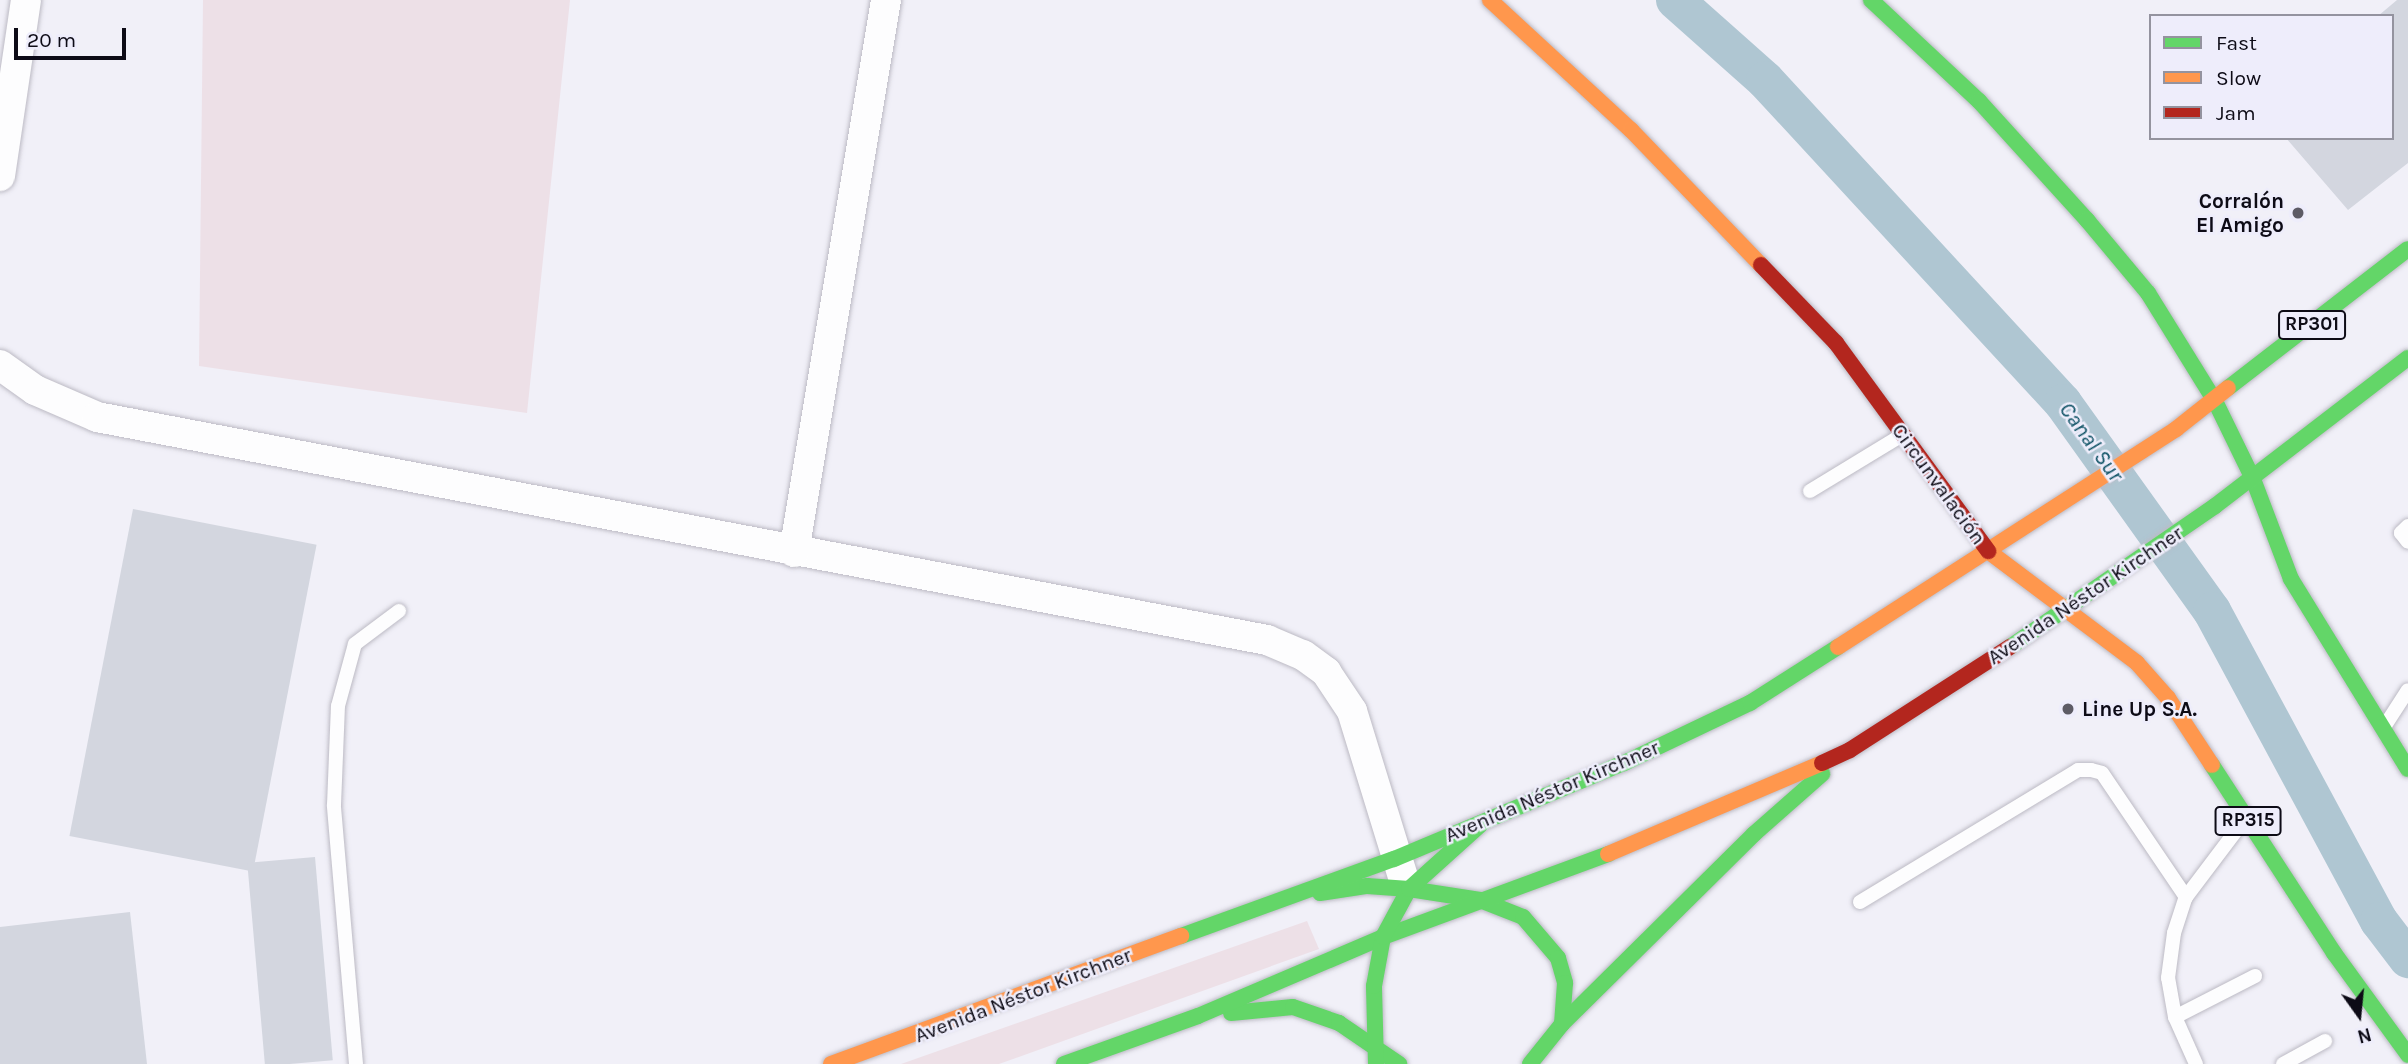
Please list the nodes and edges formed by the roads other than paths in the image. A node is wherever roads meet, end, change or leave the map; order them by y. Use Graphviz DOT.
graph roads {
  1 [pos="26,0"];
  2 [pos="886,0"];
  3 [pos="1490,0"];
  4 [pos="1871,0"];
  5 [pos="0,176"];
  6 [pos="2408,249"];
  7 [pos="2408,358"];
  8 [pos="0,365"];
  9 [pos="2215,401"];
  10 [pos="1903,435"];
  11 [pos="2253,479"];
  12 [pos="1810,491"];
  13 [pos="2408,526"];
  14 [pos="2408,542"];
  15 [pos="1988,551"];
  16 [pos="794,552"];
  17 [pos="399,611"];
  18 [pos="2064,612"];
  19 [pos="2408,690"];
  20 [pos="2381,731"];
  21 [pos="1850,750"];
  22 [pos="2408,769"];
  23 [pos="1492,815"];
  24 [pos="2245,818"];
  25 [pos="1394,859"];
  26 [pos="1409,889"];
  27 [pos="2186,897"];
  28 [pos="1283,898"];
  29 [pos="1480,900"];
  30 [pos="1860,902"];
  31 [pos="1383,937"];
  32 [pos="2255,976"];
  33 [pos="1198,1016"];
  34 [pos="2175,1017"];
  35 [pos="1562,1024"];
  36 [pos="2325,1041"];
  37 [pos="1375,1046"];
  38 [pos="2408,1055"];
  39 [pos="356,1064"];
  40 [pos="831,1064"];
  41 [pos="1064,1064"];
  42 [pos="1376,1064"];
  43 [pos="1399,1064"];
  44 [pos="1531,1064"];
  45 [pos="2196,1064"];
  46 [pos="2283,1064"];
  1 -- 5 [label="street"];
  2 -- 16 [label="street"];
  3 -- 10 [label="main road, Circunvalación / RP315"];
  4 -- 9 [label="main road"];
  6 -- 9 [label="main road, RP301"];
  7 -- 11 [label="main road, Avenida Néstor Kirchner"];
  8 -- 16 [label="street"];
  9 -- 11 [label="main road"];
  9 -- 15 [label="main road, Avenida Néstor Kirchner / RP301"];
  10 -- 12 [label="lane"];
  10 -- 15 [label="main road, Circunvalación / RP315"];
  11 -- 18 [label="main road, Avenida Néstor Kirchner"];
  11 -- 20 [label="main road"];
  13 -- 14 [label="lane"];
  15 -- 18 [label="main road, Circunvalación / RP315"];
  15 -- 23 [label="main road, Avenida Néstor Kirchner"];
  16 -- 25 [label="street"];
  17 -- 39 [label="lane"];
  18 -- 21 [label="main road, Avenida Néstor Kirchner"];
  18 -- 24 [label="main road, Circunvalación / RP315"];
  19 -- 20 [label="lane"];
  20 -- 22 [label="main road"];
  21 -- 29 [label="main road, Avenida Néstor Kirchner"];
  21 -- 35 [label="main road"];
  23 -- 25 [label="main road, Avenida Néstor Kirchner"];
  23 -- 26 [label="main road"];
  24 -- 27 [label="lane"];
  24 -- 38 [label="main road, Circunvalación / RP315"];
  25 -- 26 [label="street"];
  25 -- 28 [label="main road, Avenida Néstor Kirchner"];
  26 -- 28 [label="main road"];
  26 -- 29 [label="main road"];
  26 -- 31 [label="main road"];
  27 -- 30 [label="lane"];
  27 -- 34 [label="lane"];
  28 -- 40 [label="main road, Avenida Néstor Kirchner"];
  29 -- 31 [label="main road, Avenida Néstor Kirchner"];
  29 -- 35 [label="main road"];
  31 -- 33 [label="main road, Avenida Néstor Kirchner"];
  31 -- 37 [label="main road"];
  32 -- 34 [label="lane"];
  33 -- 37 [label="main road"];
  33 -- 41 [label="main road, Avenida Néstor Kirchner"];
  34 -- 45 [label="lane"];
  35 -- 44 [label="main road"];
  36 -- 46 [label="lane"];
  37 -- 42 [label="main road"];
  37 -- 43 [label="main road"];
}
